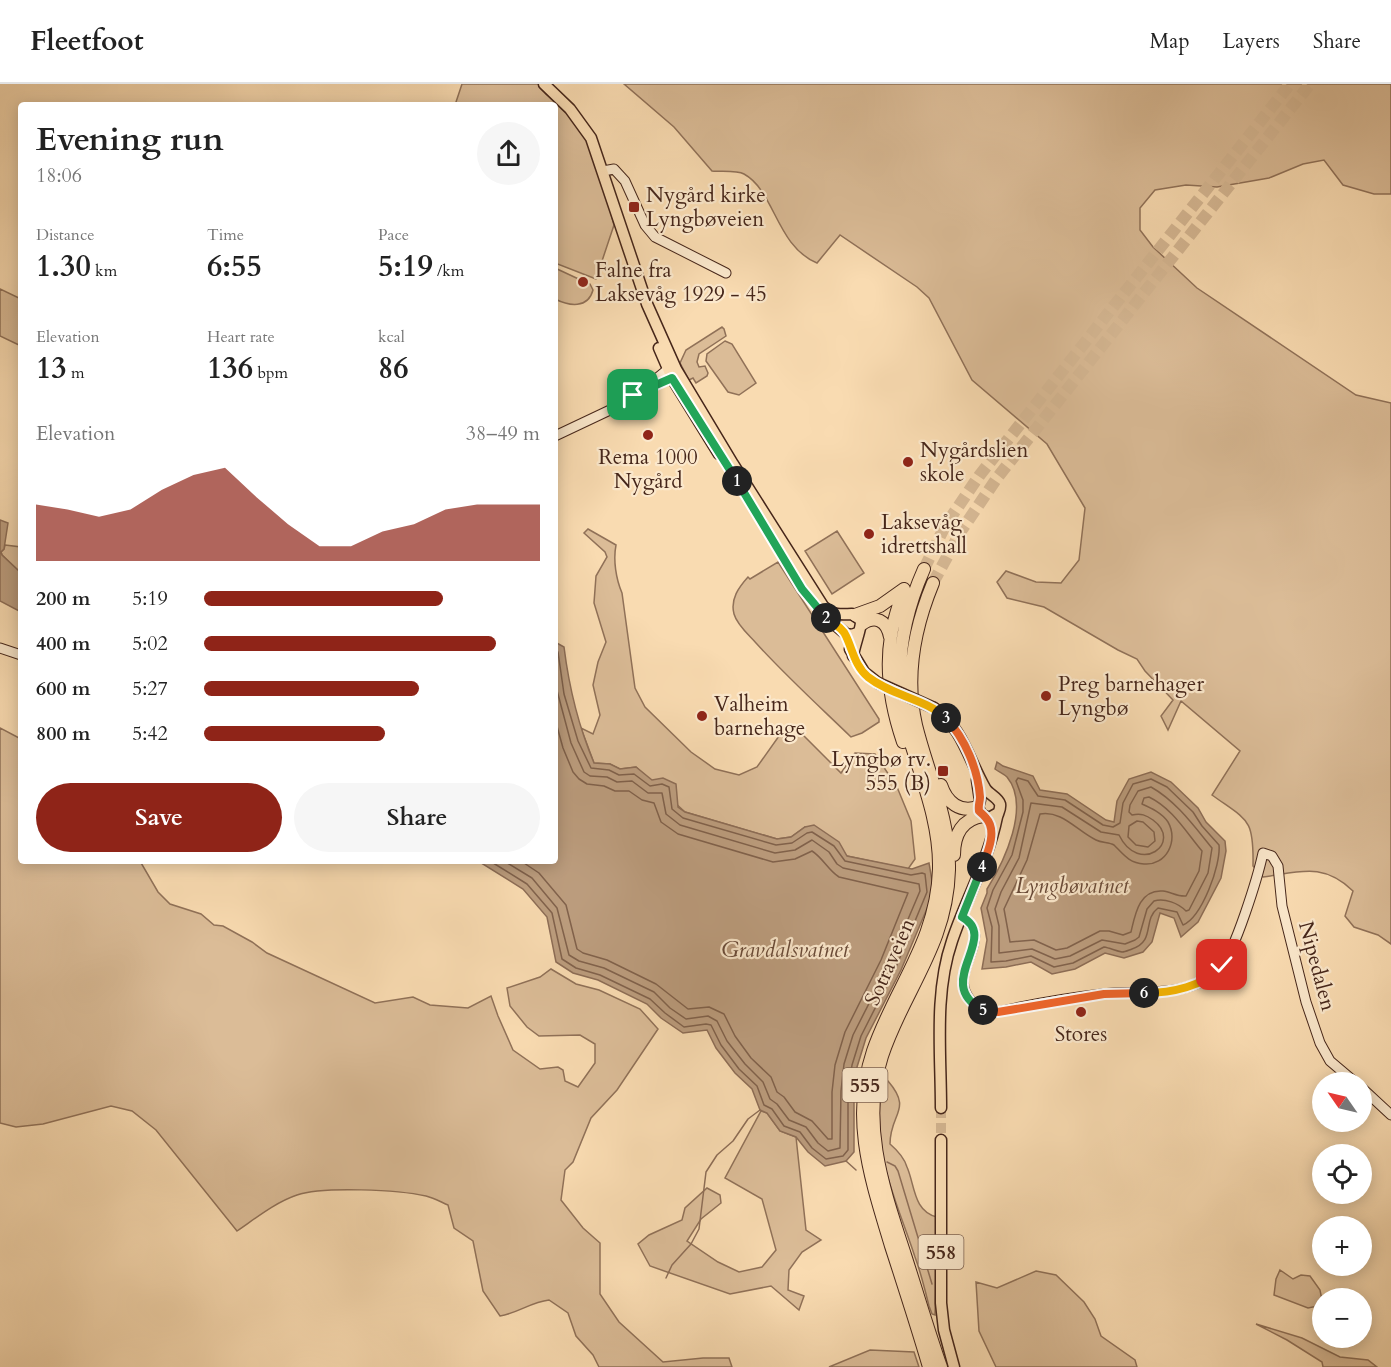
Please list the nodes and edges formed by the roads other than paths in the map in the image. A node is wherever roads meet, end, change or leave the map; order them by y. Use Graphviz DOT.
graph roads {
  1 [pos="544,84"];
  2 [pos="603,171"];
  3 [pos="726,273"];
  4 [pos="672,373"];
  5 [pos="558,435"];
  6 [pos="933,584"];
  7 [pos="903,591"];
  8 [pos="851,625"];
  9 [pos="890,637"];
  10 [pos="0,648"];
  11 [pos="18,654"];
  12 [pos="912,667"];
  13 [pos="972,760"];
  14 [pos="993,797"];
  15 [pos="932,809"];
  16 [pos="982,810"];
  17 [pos="998,813"];
  18 [pos="991,842"];
  19 [pos="945,908"];
  20 [pos="962,917"];
  21 [pos="1343,1072"];
  22 [pos="1372,1097"];
  23 [pos="941,1108"];
  24 [pos="1391,1114"];
  25 [pos="941,1140"];
  26 [pos="929,1367"];
  27 [pos="940,1367"];
  28 [pos="954,1367"];
  1 -- 2 [label="main road"];
  2 -- 3 [label="street"];
  2 -- 4 [label="main road"];
  4 -- 5 [label="street"];
  4 -- 8 [label="main road"];
  6 -- 12 [label="highway, Sotraveien / 555"];
  7 -- 8 [label="highway, 555"];
  7 -- 9 [label="highway, 555"];
  7 -- 15 [label="highway, Sotraveien / 555"];
  8 -- 9 [label="highway"];
  8 -- 13 [label="main road, bridge"];
  9 -- 15 [label="highway, 555"];
  10 -- 11 [label="street"];
  12 -- 16 [label="highway, 555"];
  12 -- 19 [label="highway, Sotraveien / 555"];
  13 -- 14 [label="main road"];
  13 -- 16 [label="main road"];
  14 -- 16 [label="main road"];
  14 -- 17 [label="main road"];
  15 -- 26 [label="highway, Sotraveien / 555"];
  16 -- 17 [label="main road"];
  16 -- 18 [label="main road"];
  16 -- 19 [label="highway, 555"];
  17 -- 18 [label="main road"];
  18 -- 20 [label="main road"];
  19 -- 27 [label="highway, Sotraveien / 555"];
  20 -- 21 [label="street, Nipedalen"];
  20 -- 23 [label="main road"];
  22 -- 24 [label="street"];
  25 -- 28 [label="main road, 558"];
}
